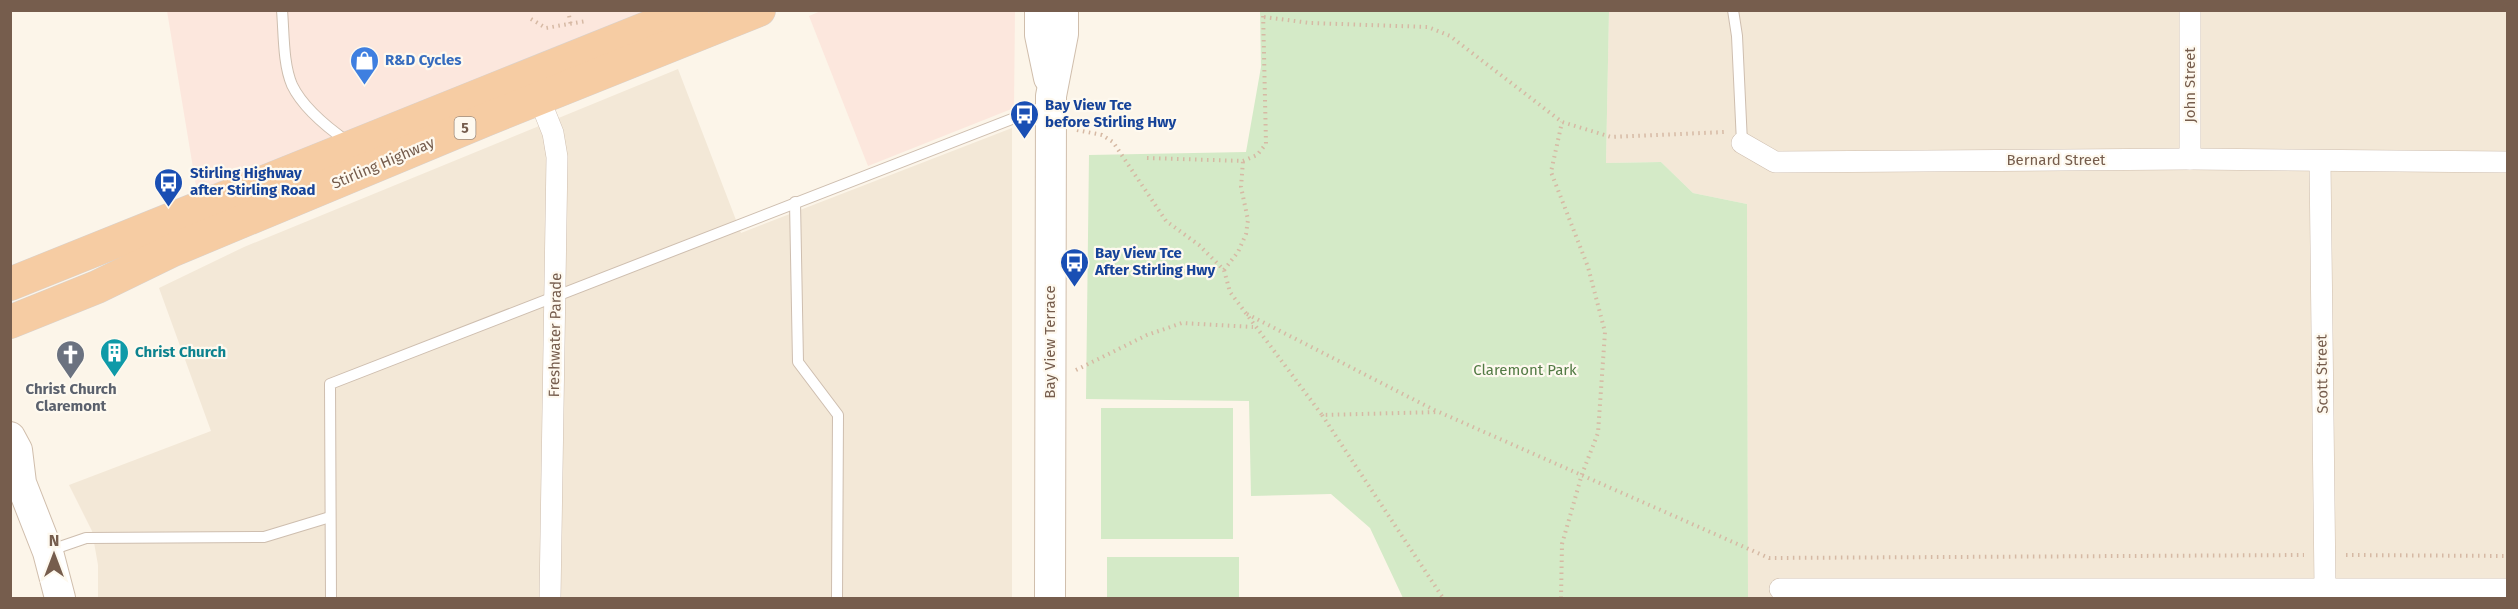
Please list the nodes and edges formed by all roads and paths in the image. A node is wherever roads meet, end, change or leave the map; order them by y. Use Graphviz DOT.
graph roads {
  1 [pos="282,10"];
  2 [pos="568,10"];
  3 [pos="759,10"];
  4 [pos="1040,10"];
  5 [pos="1063,10"];
  6 [pos="1263,10"];
  7 [pos="1733,10"];
  8 [pos="2190,10"];
  9 [pos="1264,17"];
  10 [pos="531,20"];
  11 [pos="589,20"];
  12 [pos="570,23"];
  13 [pos="680,23"];
  14 [pos="534,88"];
  15 [pos="1051,107"];
  16 [pos="1562,122"];
  17 [pos="1741,137"];
  18 [pos="353,145"];
  19 [pos="1147,158"];
  20 [pos="2190,159"];
  21 [pos="1243,161"];
  22 [pos="2320,161"];
  23 [pos="2508,162"];
  24 [pos="795,202"];
  25 [pos="1224,270"];
  26 [pos="10,284"];
  27 [pos="556,296"];
  28 [pos="1246,314"];
  29 [pos="10,322"];
  30 [pos="1254,327"];
  31 [pos="1050,380"];
  32 [pos="1439,412"];
  33 [pos="1322,415"];
  34 [pos="10,437"];
  35 [pos="1582,474"];
  36 [pos="16,478"];
  37 [pos="330,516"];
  38 [pos="48,552"];
  39 [pos="2307,555"];
  40 [pos="2345,555"];
  41 [pos="2508,556"];
  42 [pos="2325,587"];
  43 [pos="1780,589"];
  44 [pos="2508,589"];
  45 [pos="2181,594"];
  46 [pos="60,598"];
  47 [pos="331,598"];
  48 [pos="550,598"];
  49 [pos="837,598"];
  50 [pos="1050,598"];
  51 [pos="1443,598"];
  52 [pos="1560,598"];
  1 -- 18 [label="lane"];
  2 -- 12 [label="path"];
  3 -- 13 [label="highway, Stirling Highway / 5"];
  4 -- 15 [label="main road, Bay View Terrace"];
  5 -- 15 [label="main road, Bay View Terrace"];
  6 -- 9 [label="path"];
  7 -- 17 [label="lane"];
  8 -- 20 [label="street, John Street"];
  9 -- 16 [label="path"];
  9 -- 21 [label="path"];
  10 -- 12 [label="path"];
  11 -- 12 [label="path"];
  13 -- 14 [label="highway, Stirling Highway / 5"];
  14 -- 18 [label="highway, Stirling Highway / 5"];
  14 -- 27 [label="street, Freshwater Parade"];
  14 -- 29 [label="highway, Stirling Highway / 5"];
  15 -- 24 [label="lane"];
  15 -- 25 [label="path"];
  15 -- 31 [label="main road, Bay View Terrace"];
  16 -- 17 [label="path"];
  16 -- 35 [label="path"];
  17 -- 20 [label="street, Bernard Street"];
  18 -- 26 [label="highway, Stirling Highway / 5"];
  19 -- 21 [label="path"];
  20 -- 22 [label="street, Bernard Street"];
  21 -- 25 [label="path"];
  22 -- 23 [label="street, Bernard Street"];
  22 -- 42 [label="street, Scott Street"];
  24 -- 27 [label="lane"];
  24 -- 49 [label="lane"];
  25 -- 28 [label="path"];
  27 -- 37 [label="lane"];
  27 -- 48 [label="street, Freshwater Parade"];
  28 -- 30 [label="path"];
  28 -- 32 [label="path"];
  30 -- 31 [label="path"];
  30 -- 33 [label="path"];
  31 -- 50 [label="main road, Bay View Terrace"];
  32 -- 33 [label="path"];
  32 -- 35 [label="path"];
  33 -- 51 [label="path"];
  34 -- 36 [label="main road"];
  35 -- 39 [label="path"];
  35 -- 52 [label="path"];
  36 -- 38 [label="main road"];
  37 -- 38 [label="lane"];
  37 -- 47 [label="lane"];
  38 -- 46 [label="main road"];
  40 -- 41 [label="path"];
  42 -- 44 [label="street"];
  42 -- 45 [label="street"];
  43 -- 45 [label="street"];
}
